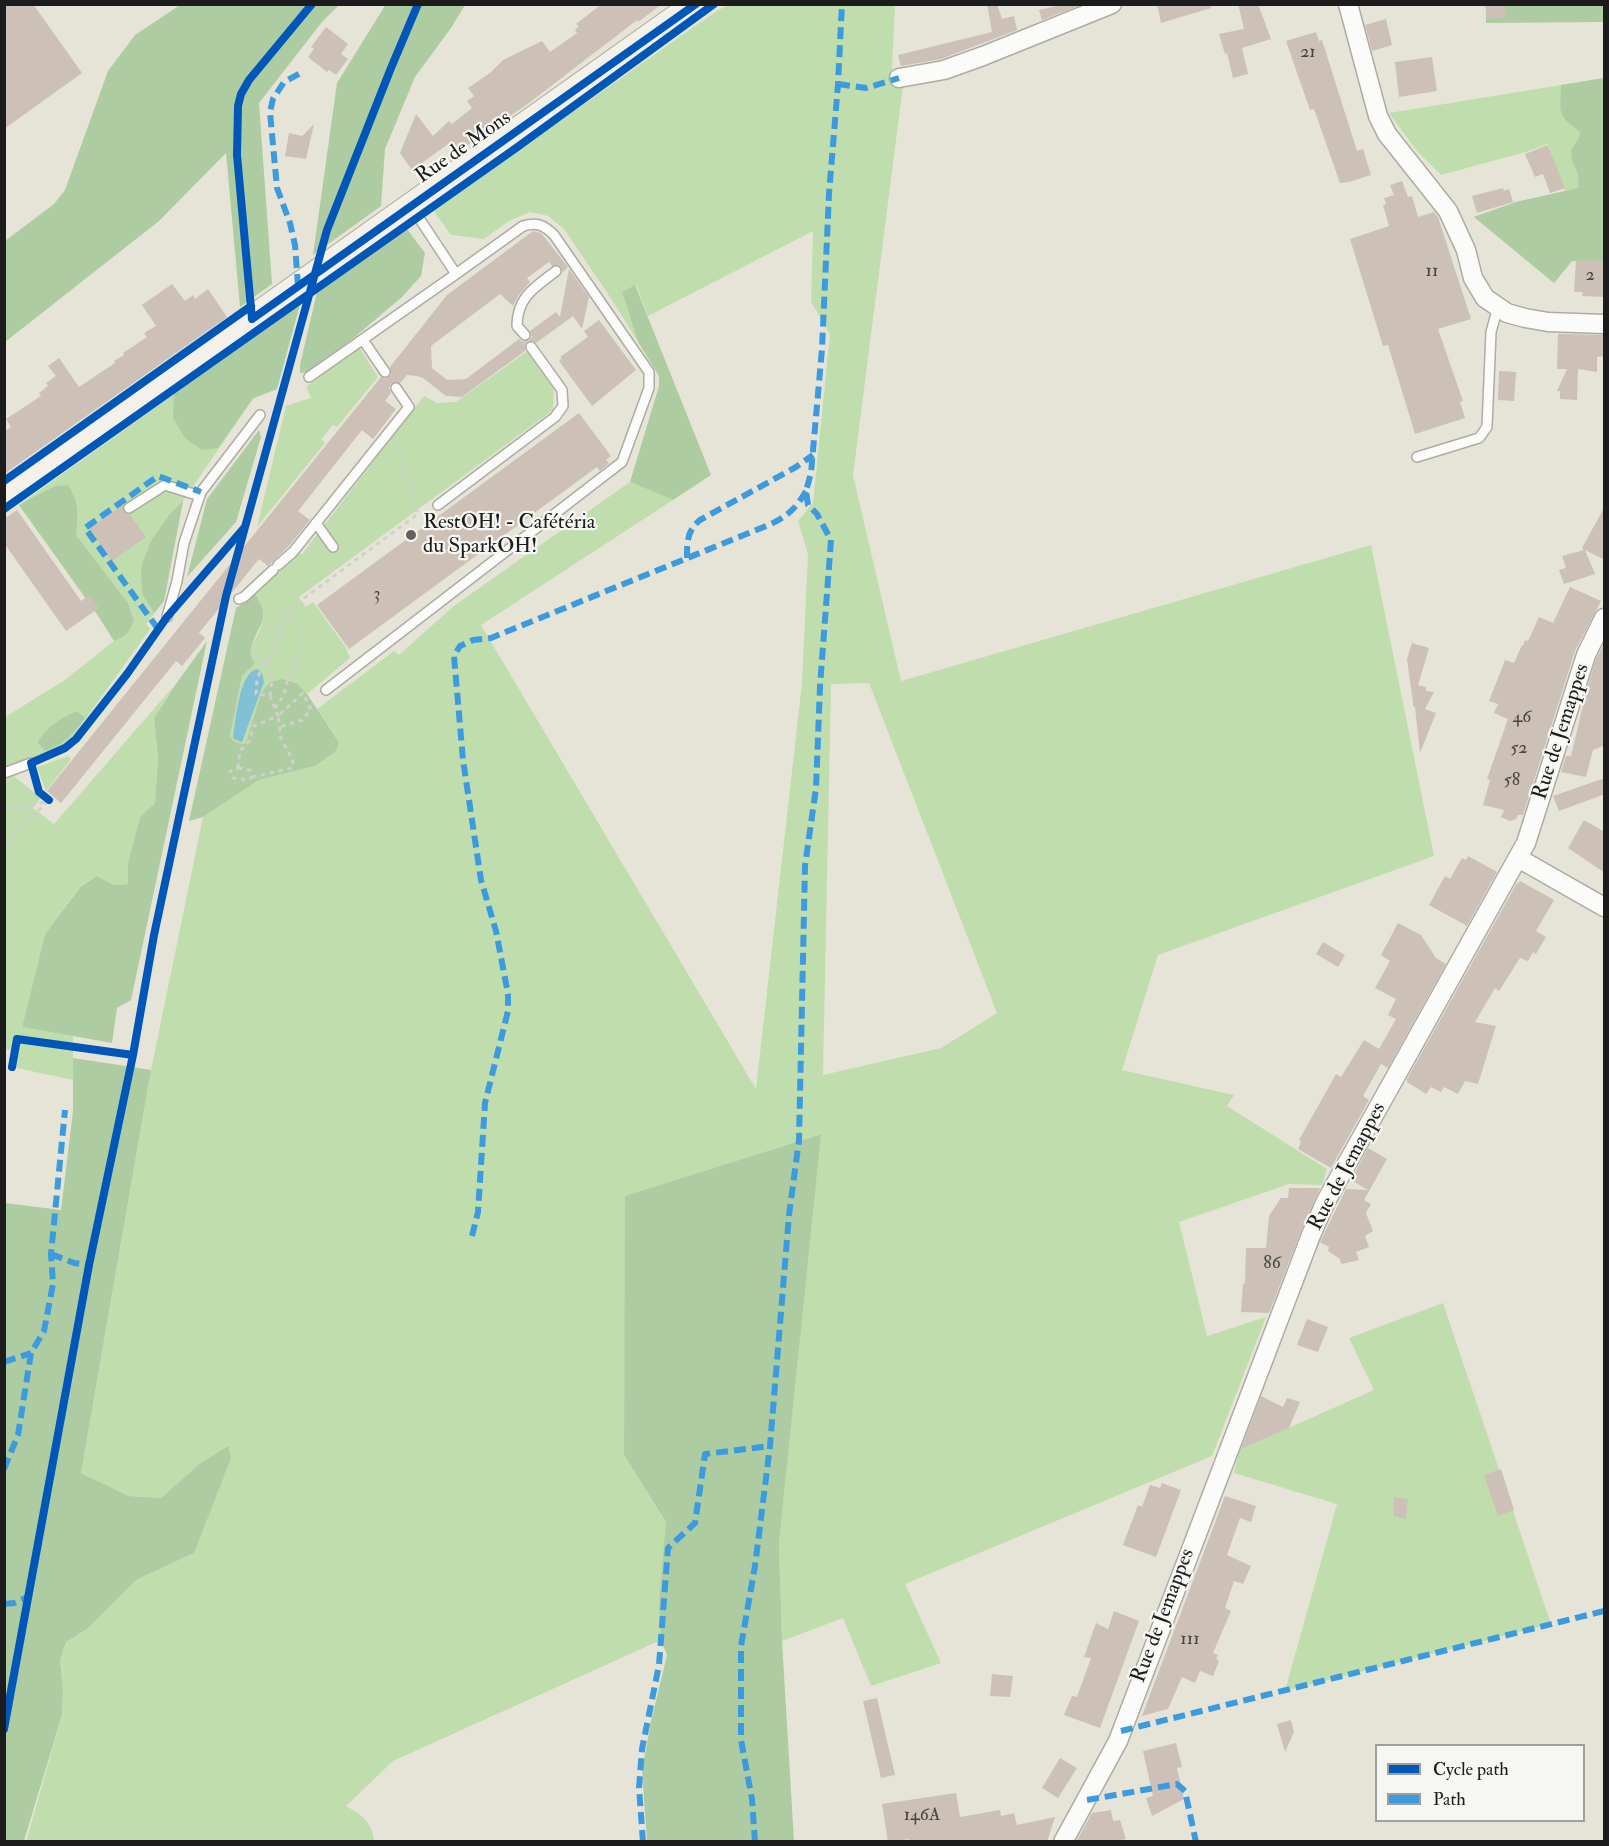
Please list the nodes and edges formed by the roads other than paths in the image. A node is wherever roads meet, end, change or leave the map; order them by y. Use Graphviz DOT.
graph roads {
  1 [pos="696,4"];
  2 [pos="1112,4"];
  3 [pos="1348,4"];
  4 [pos="898,78"];
  5 [pos="411,207"];
  6 [pos="556,271"];
  7 [pos="456,274"];
  8 [pos="1498,307"];
  9 [pos="1605,324"];
  10 [pos="525,335"];
  11 [pos="363,340"];
  12 [pos="531,347"];
  13 [pos="385,372"];
  14 [pos="309,377"];
  15 [pos="396,388"];
  16 [pos="260,415"];
  17 [pos="1417,457"];
  18 [pos="4,495"];
  19 [pos="200,496"];
  20 [pos="438,505"];
  21 [pos="129,508"];
  22 [pos="316,523"];
  23 [pos="333,547"];
  24 [pos="239,599"];
  25 [pos="167,617"];
  26 [pos="1605,618"];
  27 [pos="326,690"];
  28 [pos="30,763"];
  29 [pos="4,773"];
  30 [pos="1518,858"];
  31 [pos="1605,907"];
  32 [pos="1063,1842"];
  1 -- 5 [label="main road, Rue de Mons"];
  2 -- 4 [label="street"];
  3 -- 8 [label="street"];
  5 -- 7 [label="lane"];
  5 -- 18 [label="main road, Rue de Mons"];
  6 -- 10 [label="lane"];
  7 -- 11 [label="lane"];
  7 -- 27 [label="lane"];
  8 -- 9 [label="street"];
  8 -- 17 [label="lane"];
  11 -- 13 [label="lane"];
  11 -- 14 [label="lane"];
  12 -- 20 [label="lane"];
  15 -- 22 [label="lane"];
  16 -- 19 [label="lane"];
  19 -- 21 [label="lane"];
  19 -- 25 [label="lane"];
  22 -- 23 [label="lane"];
  22 -- 24 [label="lane"];
  26 -- 30 [label="street, Rue de Jemappes"];
  28 -- 29 [label="lane"];
  30 -- 31 [label="street"];
  30 -- 32 [label="street, Rue de Jemappes"];
}
